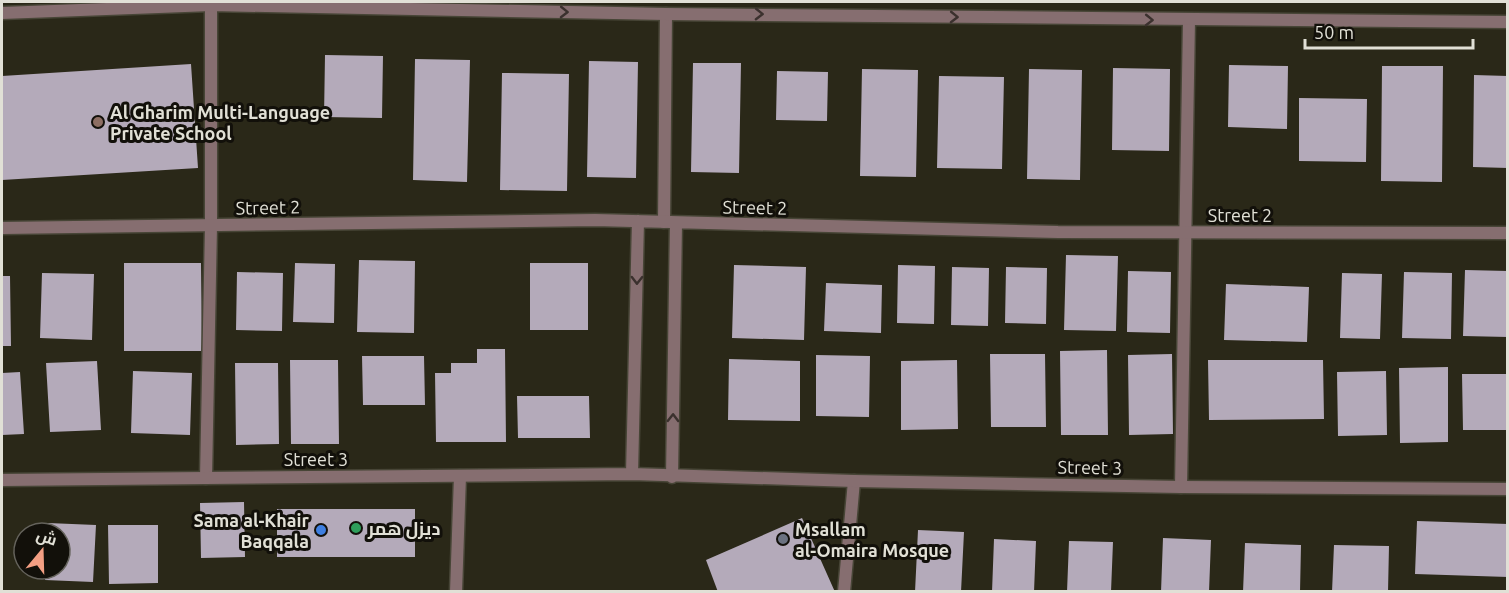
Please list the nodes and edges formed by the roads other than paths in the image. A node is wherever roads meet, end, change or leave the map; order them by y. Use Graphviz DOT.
graph roads {
  1 [pos="212,5"];
  2 [pos="720,8"];
  3 [pos="2,13"];
  4 [pos="666,14"];
  5 [pos="1189,20"];
  6 [pos="1508,22"];
  7 [pos="638,222"];
  8 [pos="670,222"];
  9 [pos="211,226"];
  10 [pos="2,228"];
  11 [pos="1186,232"];
  12 [pos="1508,233"];
  13 [pos="632,474"];
  14 [pos="460,476"];
  15 [pos="672,477"];
  16 [pos="206,478"];
  17 [pos="2,480"];
  18 [pos="854,481"];
  19 [pos="1181,487"];
  20 [pos="1508,489"];
  21 [pos="456,591"];
  22 [pos="844,591"];
  1 -- 3 [label="street"];
  1 -- 4 [label="street, one-way"];
  1 -- 9 [label="street"];
  2 -- 4 [label="street"];
  2 -- 5 [label="street, one-way"];
  4 -- 8 [label="street"];
  5 -- 6 [label="street"];
  5 -- 11 [label="street"];
  7 -- 8 [label="street, Street 2"];
  7 -- 9 [label="street, Street 2"];
  7 -- 13 [label="street, one-way"];
  8 -- 11 [label="street, Street 2"];
  15 -- 8 [label="street, one-way"];
  9 -- 10 [label="street, Street 2"];
  9 -- 16 [label="street"];
  11 -- 12 [label="street, Street 2"];
  11 -- 19 [label="street"];
  13 -- 14 [label="street, Street 3"];
  13 -- 15 [label="street, Street 3"];
  14 -- 16 [label="street, Street 3"];
  14 -- 21 [label="street"];
  15 -- 18 [label="street, Street 3"];
  16 -- 17 [label="street, Street 3"];
  18 -- 19 [label="street, Street 3"];
  18 -- 22 [label="street"];
  19 -- 20 [label="street, Street 3"];
}
